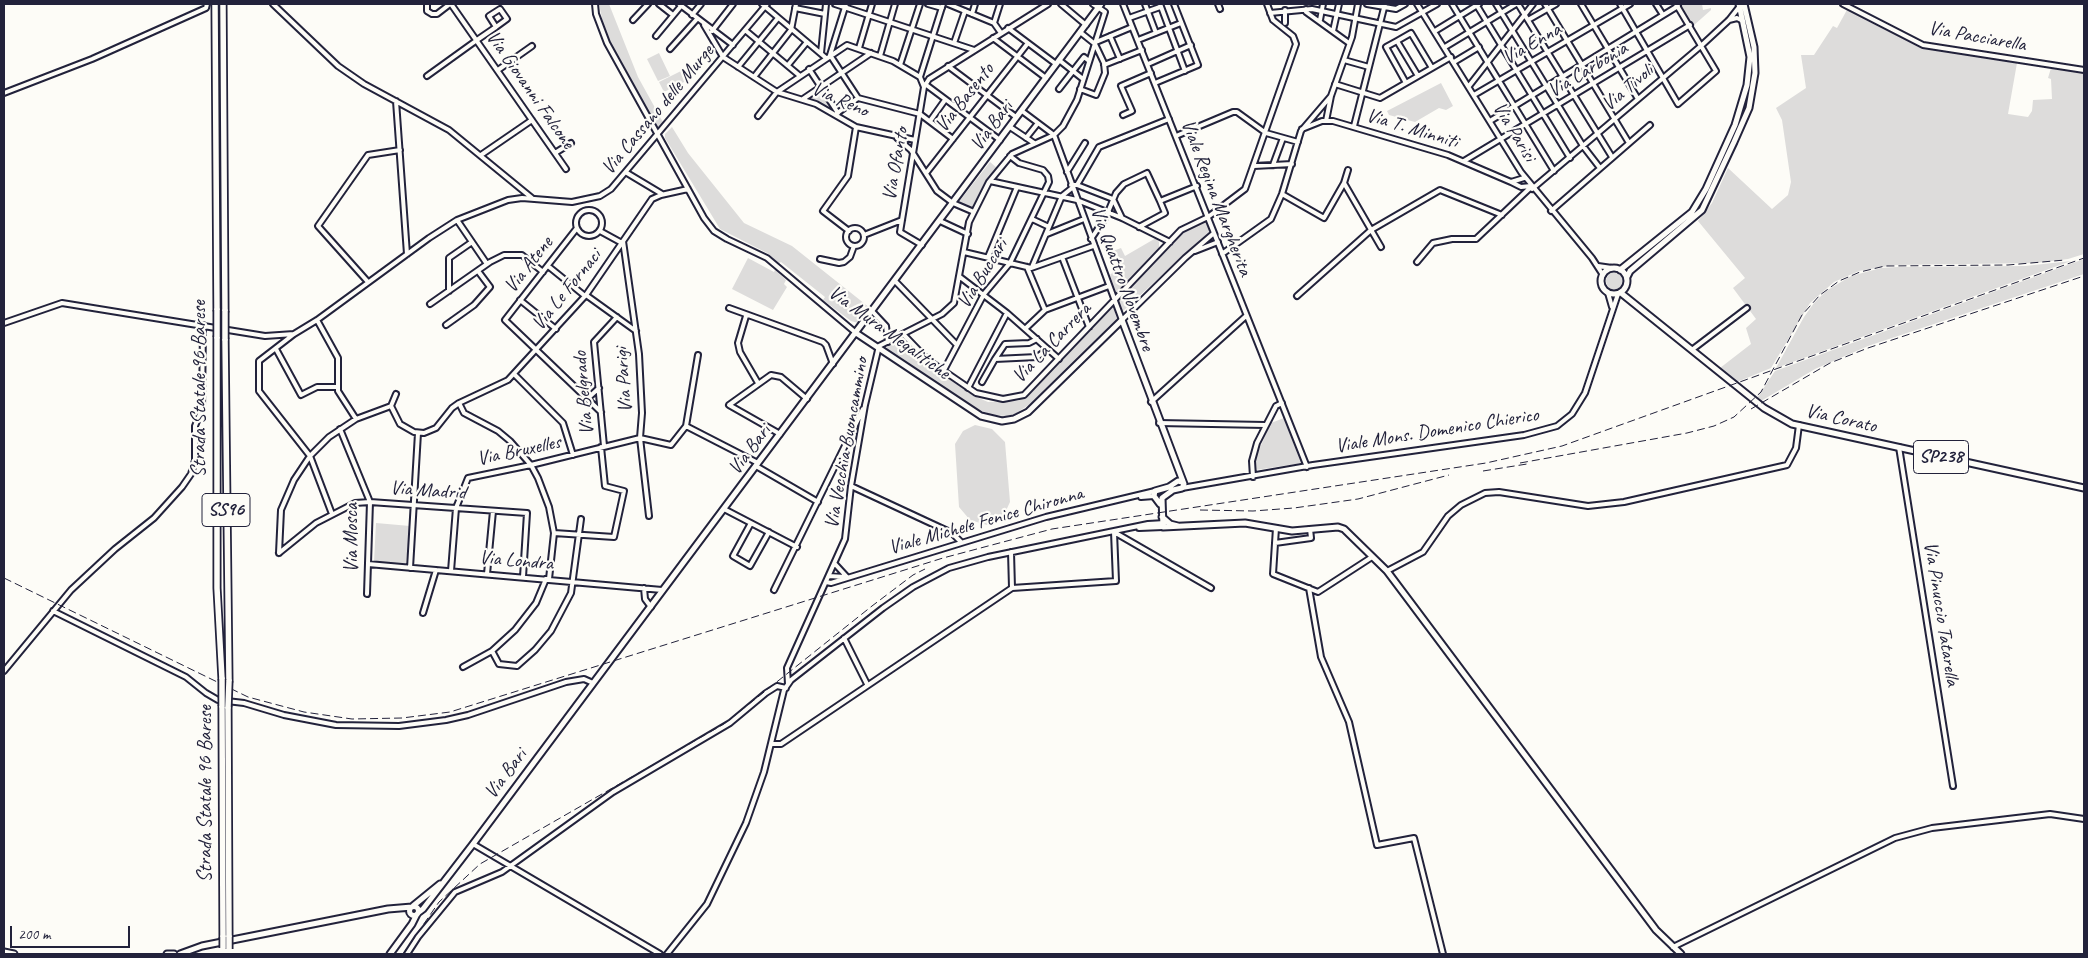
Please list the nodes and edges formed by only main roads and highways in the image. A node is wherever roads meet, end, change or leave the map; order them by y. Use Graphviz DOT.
graph roads {
  1 [pos="215,4"];
  2 [pos="223,4"];
  3 [pos="1741,5"];
  4 [pos="1100,6"];
  5 [pos="1620,270"];
  6 [pos="1627,277"];
  7 [pos="1627,284"];
  8 [pos="1619,293"];
  9 [pos="1630,299"];
  10 [pos="1122,320"];
  11 [pos="856,333"];
  12 [pos="2084,488"];
  13 [pos="1163,522"];
  14 [pos="1188,527"];
  15 [pos="225,680"];
  16 [pos="444,881"];
  17 [pos="411,910"];
  18 [pos="418,913"];
  19 [pos="410,927"];
  20 [pos="226,951"];
  21 [pos="4,952"];
  22 [pos="14,954"];
  23 [pos="167,954"];
  24 [pos="174,954"];
  25 [pos="180,954"];
  26 [pos="390,954"];
  27 [pos="1681,954"];
  1 -- 15 [label="highway, Strada Statale 96 Barese / SS96, bridge"];
  2 -- 15 [label="highway, Strada Statale 96 Barese / SS96, bridge"];
  3 -- 5 [label="main road"];
  3 -- 6 [label="main road"];
  4 -- 11 [label="main road, Via Bari"];
  5 -- 6 [label="main road"];
  5 -- 8 [label="main road"];
  6 -- 7 [label="main road"];
  7 -- 8 [label="main road"];
  7 -- 9 [label="main road"];
  8 -- 9 [label="main road, Via Corato"];
  9 -- 12 [label="main road, Via Corato / SP238"];
  10 -- 11 [label="main road, Via Mura Megalitiche"];
  10 -- 13 [label="main road, Via Quattro Novembre"];
  11 -- 16 [label="main road, Via Bari"];
  13 -- 14 [label="main road"];
  13 -- 14 [label="main road"];
  14 -- 27 [label="main road"];
  15 -- 20 [label="highway, Strada Statale 96 Barese / SS96, bridge"];
  16 -- 17 [label="main road"];
  16 -- 18 [label="main road, Via Bari"];
  17 -- 18 [label="main road"];
  17 -- 19 [label="main road"];
  17 -- 25 [label="main road"];
  18 -- 19 [label="main road, Via Bari"];
  19 -- 26 [label="main road, Via Bari"];
  21 -- 22 [label="main road"];
  23 -- 24 [label="main road"];
}
